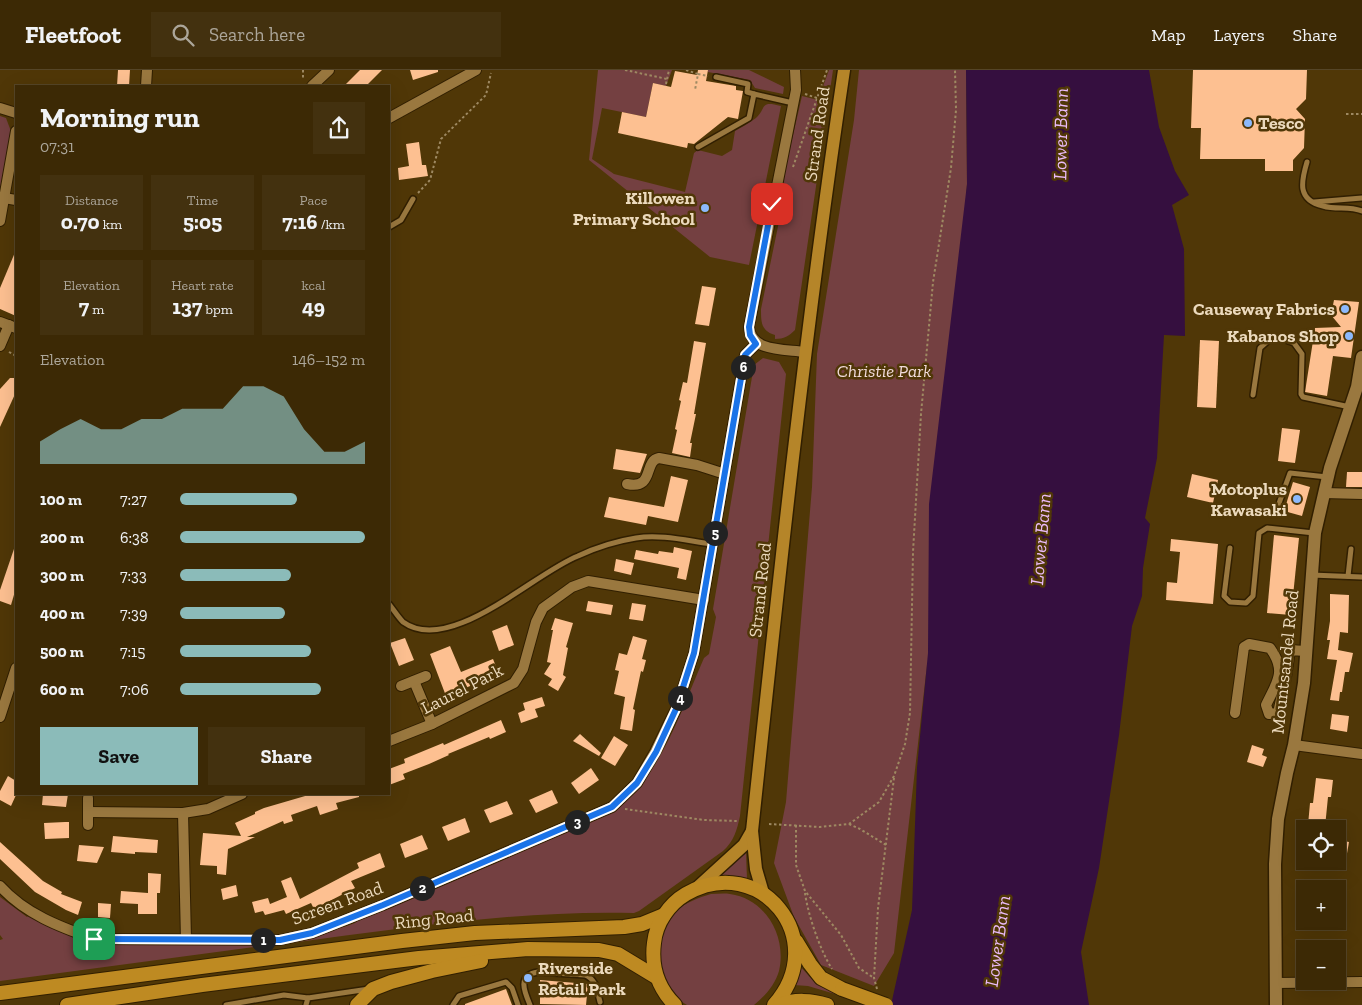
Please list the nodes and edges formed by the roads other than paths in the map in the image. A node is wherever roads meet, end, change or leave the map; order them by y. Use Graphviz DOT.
graph roads {
  1 [pos="147,70"];
  2 [pos="329,70"];
  3 [pos="476,70"];
  4 [pos="795,70"];
  5 [pos="844,70"];
  6 [pos="716,77"];
  7 [pos="146,85"];
  8 [pos="313,85"];
  9 [pos="754,94"];
  10 [pos="793,103"];
  11 [pos="0,108"];
  12 [pos="15,112"];
  13 [pos="390,117"];
  14 [pos="15,137"];
  15 [pos="698,147"];
  16 [pos="1307,162"];
  17 [pos="4,198"];
  18 [pos="1362,198"];
  19 [pos="413,199"];
  20 [pos="15,200"];
  21 [pos="1314,202"];
  22 [pos="1362,211"];
  23 [pos="0,221"];
  24 [pos="390,226"];
  25 [pos="8,325"];
  26 [pos="756,344"];
  27 [pos="0,346"];
  28 [pos="805,352"];
  29 [pos="1362,361"];
  30 [pos="1253,395"];
  31 [pos="1350,408"];
  32 [pos="724,474"];
  33 [pos="1328,477"];
  34 [pos="627,484"];
  35 [pos="1324,493"];
  36 [pos="1362,494"];
  37 [pos="1271,511"];
  38 [pos="1315,533"];
  39 [pos="713,544"];
  40 [pos="1230,548"];
  41 [pos="1351,549"];
  42 [pos="1311,575"];
  43 [pos="1348,576"];
  44 [pos="1362,577"];
  45 [pos="704,600"];
  46 [pos="390,605"];
  47 [pos="1305,651"];
  48 [pos="15,671"];
  49 [pos="426,676"];
  50 [pos="414,681"];
  51 [pos="401,686"];
  52 [pos="1235,713"];
  53 [pos="0,716"];
  54 [pos="432,724"];
  55 [pos="390,741"];
  56 [pos="1294,745"];
  57 [pos="1362,754"];
  58 [pos="238,795"];
  59 [pos="88,798"];
  60 [pos="88,812"];
  61 [pos="183,812"];
  62 [pos="88,826"];
  63 [pos="752,831"];
  64 [pos="0,886"];
  65 [pos="698,887"];
  66 [pos="763,894"];
  67 [pos="664,915"];
  68 [pos="794,938"];
  69 [pos="186,939"];
  70 [pos="528,949"];
  71 [pos="656,976"];
  72 [pos="1362,982"];
  73 [pos="1276,984"];
  74 [pos="373,989"];
  75 [pos="0,993"];
  76 [pos="308,998"];
  77 [pos="600,1002"];
  78 [pos="67,1005"];
  79 [pos="226,1005"];
  80 [pos="306,1005"];
  81 [pos="356,1005"];
  82 [pos="453,1005"];
  83 [pos="518,1005"];
  84 [pos="530,1005"];
  85 [pos="675,1005"];
  86 [pos="774,1005"];
  87 [pos="780,1005"];
  88 [pos="827,1005"];
  89 [pos="886,1005"];
  90 [pos="1276,1005"];
  1 -- 7 [label="street"];
  2 -- 8 [label="street"];
  3 -- 13 [label="street"];
  4 -- 10 [label="street, Strand Road"];
  5 -- 28 [label="main road, Strand Road"];
  6 -- 9 [label="lane"];
  9 -- 10 [label="lane"];
  9 -- 15 [label="lane"];
  10 -- 26 [label="street, Strand Road"];
  11 -- 12 [label="street"];
  14 -- 17 [label="street"];
  16 -- 21 [label="lane"];
  17 -- 20 [label="street"];
  17 -- 23 [label="street"];
  18 -- 21 [label="lane"];
  19 -- 24 [label="lane"];
  21 -- 22 [label="lane"];
  25 -- 27 [label="street"];
  26 -- 28 [label="street"];
  26 -- 32 [label="street"];
  28 -- 63 [label="main road, Strand Road"];
  29 -- 31 [label="street, Mountsandel Road"];
  30 -- 31 [label="lane"];
  31 -- 33 [label="street, Mountsandel Road"];
  32 -- 34 [label="street"];
  32 -- 39 [label="street"];
  33 -- 35 [label="street, Mountsandel Road"];
  33 -- 37 [label="lane"];
  35 -- 36 [label="street"];
  35 -- 38 [label="street, Mountsandel Road"];
  38 -- 40 [label="lane"];
  38 -- 42 [label="street, Mountsandel Road"];
  39 -- 45 [label="street"];
  39 -- 46 [label="lane"];
  41 -- 43 [label="lane"];
  42 -- 43 [label="lane"];
  42 -- 47 [label="street, Mountsandel Road"];
  43 -- 44 [label="lane"];
  45 -- 54 [label="street, Laurel Park"];
  45 -- 69 [label="street, Screen Road"];
  47 -- 52 [label="street"];
  47 -- 56 [label="street, Mountsandel Road"];
  48 -- 53 [label="street"];
  49 -- 50 [label="street"];
  50 -- 51 [label="street"];
  50 -- 54 [label="street"];
  54 -- 55 [label="street, Laurel Park"];
  56 -- 57 [label="street"];
  56 -- 73 [label="street, Mountsandel Road"];
  58 -- 61 [label="street"];
  59 -- 60 [label="street"];
  60 -- 61 [label="street"];
  60 -- 62 [label="street"];
  61 -- 69 [label="street"];
  63 -- 65 [label="main road, Strand Road"];
  63 -- 66 [label="main road, Strand Road"];
  64 -- 69 [label="street, Screen Road"];
  65 -- 66 [label="highway"];
  65 -- 67 [label="highway"];
  66 -- 68 [label="highway"];
  67 -- 71 [label="highway"];
  67 -- 75 [label="highway, Ring Road"];
  68 -- 86 [label="highway"];
  68 -- 89 [label="highway, bridge"];
  70 -- 71 [label="highway"];
  70 -- 74 [label="highway"];
  70 -- 78 [label="highway"];
  71 -- 85 [label="highway"];
  72 -- 73 [label="street"];
  73 -- 90 [label="street, Mountsandel Road"];
  74 -- 76 [label="lane"];
  74 -- 81 [label="highway"];
  76 -- 79 [label="lane"];
  76 -- 80 [label="lane"];
  77 -- 84 [label="lane"];
  82 -- 83 [label="lane"];
  87 -- 88 [label="highway"];
}
